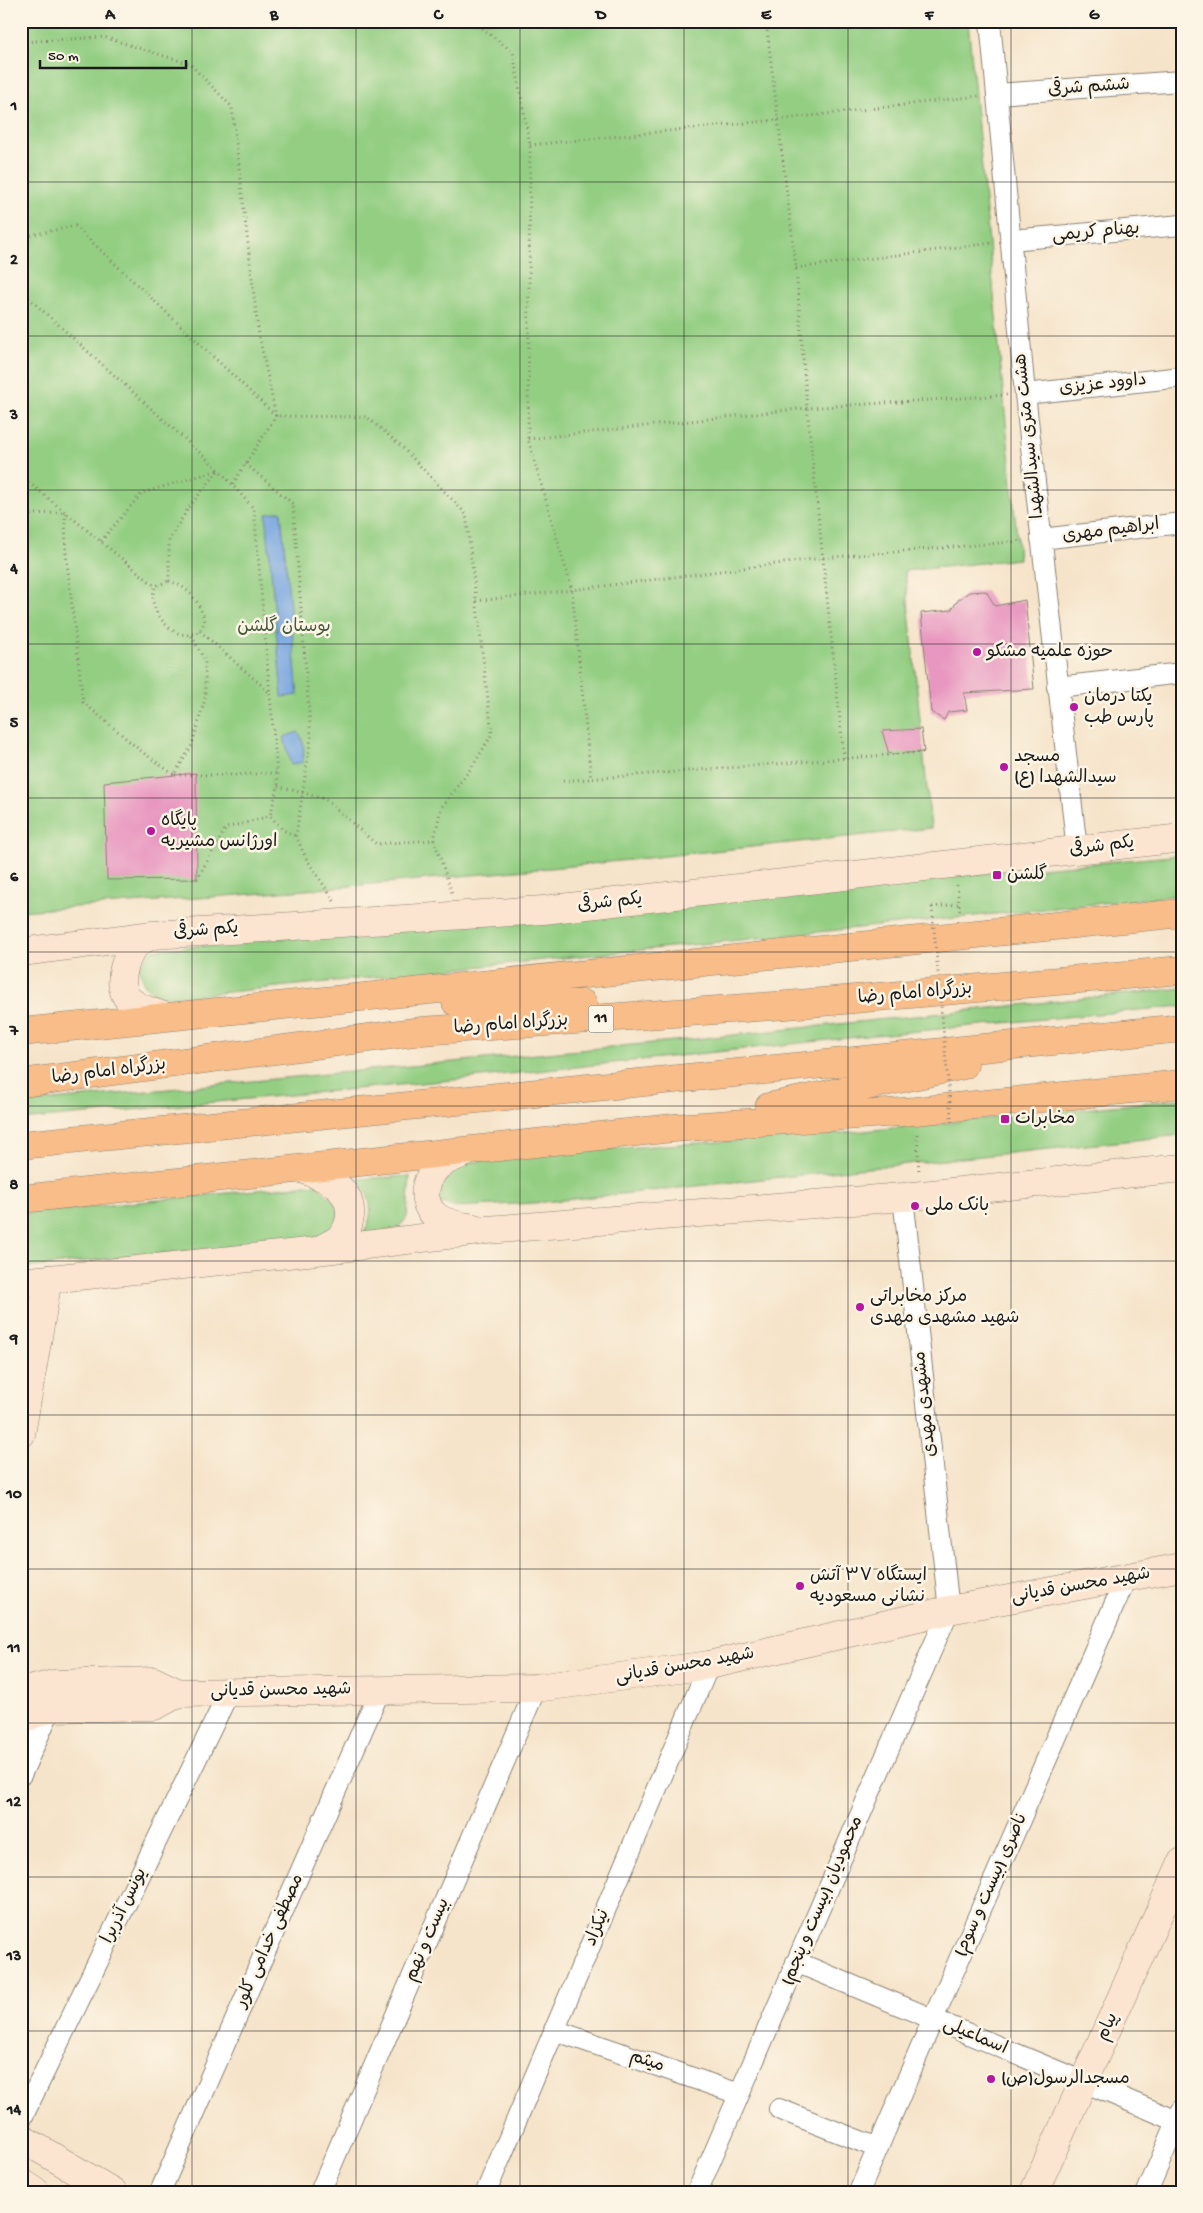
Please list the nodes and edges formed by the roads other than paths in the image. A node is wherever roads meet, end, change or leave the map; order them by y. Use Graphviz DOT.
graph roads {
  1 [pos="990,21"];
  2 [pos="1182,81"];
  3 [pos="997,94"];
  4 [pos="1182,225"];
  5 [pos="1010,240"];
  6 [pos="1182,377"];
  7 [pos="1025,394"];
  8 [pos="1182,522"];
  9 [pos="1041,539"];
  10 [pos="1182,673"];
  11 [pos="1057,687"];
  12 [pos="1182,838"];
  13 [pos="1077,850"];
  14 [pos="1182,913"];
  15 [pos="153,935"];
  16 [pos="21,952"];
  17 [pos="1182,970"];
  18 [pos="315,1001"];
  19 [pos="787,1005"];
  20 [pos="164,1016"];
  21 [pos="1182,1028"];
  22 [pos="21,1032"];
  23 [pos="1096,1036"];
  24 [pos="21,1083"];
  25 [pos="1182,1084"];
  26 [pos="672,1128"];
  27 [pos="21,1144"];
  28 [pos="473,1150"];
  29 [pos="1182,1168"];
  30 [pos="302,1169"];
  31 [pos="912,1196"];
  32 [pos="21,1199"];
  33 [pos="488,1230"];
  34 [pos="317,1252"];
  35 [pos="34,1281"];
  36 [pos="21,1434"];
  37 [pos="1182,1567"];
  38 [pos="1126,1578"];
  39 [pos="949,1610"];
  40 [pos="709,1665"];
  41 [pos="536,1688"];
  42 [pos="380,1690"];
  43 [pos="21,1692"];
  44 [pos="228,1692"];
  45 [pos="179,1693"];
  46 [pos="51,1708"];
  47 [pos="21,1719"];
  48 [pos="21,1775"];
  49 [pos="1182,1862"];
  50 [pos="796,1962"];
  51 [pos="933,2019"];
  52 [pos="554,2030"];
  53 [pos="1083,2082"];
  54 [pos="739,2094"];
  55 [pos="779,2109"];
  56 [pos="1180,2118"];
  57 [pos="21,2120"];
  58 [pos="21,2138"];
  59 [pos="878,2148"];
  60 [pos="21,2182"];
  61 [pos="36,2192"];
  62 [pos="113,2192"];
  63 [pos="160,2192"];
  64 [pos="320,2192"];
  65 [pos="486,2192"];
  66 [pos="697,2192"];
  67 [pos="859,2192"];
  68 [pos="1034,2192"];
  69 [pos="1147,2192"];
  1 -- 3 [label="street, هشت متری سیدالشهدا"];
  2 -- 3 [label="street, ششم شرقی"];
  3 -- 5 [label="street, هشت متری سیدالشهدا"];
  4 -- 5 [label="street, بهنام کریمی"];
  5 -- 7 [label="street, هشت متری سیدالشهدا"];
  6 -- 7 [label="street, داوود عزیزی"];
  7 -- 9 [label="street, هشت متری سیدالشهدا"];
  8 -- 9 [label="street, ابراهیم مهری"];
  9 -- 11 [label="street, هشت متری سیدالشهدا"];
  10 -- 11 [label="street"];
  11 -- 13 [label="street, هشت متری سیدالشهدا"];
  12 -- 13 [label="main road, یکم شرقی"];
  13 -- 15 [label="main road, یکم شرقی"];
  14 -- 18 [label="highway"];
  15 -- 16 [label="main road"];
  15 -- 20 [label="main road, یکم شرقی"];
  17 -- 19 [label="highway, بزرگراه امام رضا / 11"];
  18 -- 19 [label="highway"];
  18 -- 20 [label="highway"];
  19 -- 24 [label="highway, بزرگراه امام رضا / 11"];
  20 -- 22 [label="highway"];
  21 -- 23 [label="highway"];
  23 -- 26 [label="highway"];
  23 -- 27 [label="highway"];
  25 -- 26 [label="highway"];
  26 -- 28 [label="highway"];
  28 -- 30 [label="highway"];
  28 -- 33 [label="main road"];
  29 -- 31 [label="main road"];
  30 -- 32 [label="highway"];
  30 -- 34 [label="main road"];
  31 -- 33 [label="main road"];
  31 -- 39 [label="street, مشهدی مهدی"];
  33 -- 34 [label="main road"];
  34 -- 35 [label="main road"];
  35 -- 36 [label="main road"];
  37 -- 38 [label="main road, شهید محسن قدیانی"];
  38 -- 39 [label="main road, شهید محسن قدیانی"];
  38 -- 51 [label="street, ناصری (بیست و سوم)"];
  39 -- 40 [label="main road, شهید محسن قدیانی"];
  39 -- 50 [label="street, محمودیان (بیست و پنجم)"];
  40 -- 41 [label="main road, شهید محسن قدیانی"];
  40 -- 52 [label="street, نیکزاد"];
  41 -- 42 [label="main road, شهید محسن قدیانی"];
  41 -- 64 [label="street, بیست و نهم"];
  42 -- 44 [label="main road, شهید محسن قدیانی"];
  42 -- 63 [label="street, مصطفی خدامی کلور"];
  43 -- 45 [label="main road, شهید محسن قدیانی"];
  44 -- 45 [label="main road, شهید محسن قدیانی"];
  44 -- 57 [label="street, یونس آذربرا"];
  45 -- 46 [label="main road, شهید محسن قدیانی"];
  46 -- 47 [label="main road, شهید محسن قدیانی"];
  46 -- 48 [label="street"];
  49 -- 53 [label="main road, پیام"];
  50 -- 51 [label="street, اسماعیلی"];
  50 -- 54 [label="street, محمودیان (بیست و پنجم)"];
  51 -- 53 [label="street, اسماعیلی"];
  51 -- 59 [label="street, ناصری (بیست و سوم)"];
  52 -- 54 [label="street, میثم"];
  52 -- 65 [label="street, نیکزاد"];
  53 -- 56 [label="street, اسماعیلی"];
  53 -- 68 [label="main road, پیام"];
  54 -- 66 [label="street, محمودیان (بیست و پنجم)"];
  55 -- 59 [label="street"];
  56 -- 69 [label="street"];
  58 -- 62 [label="main road"];
  59 -- 67 [label="street, ناصری (بیست و سوم)"];
  60 -- 61 [label="main road"];
}
